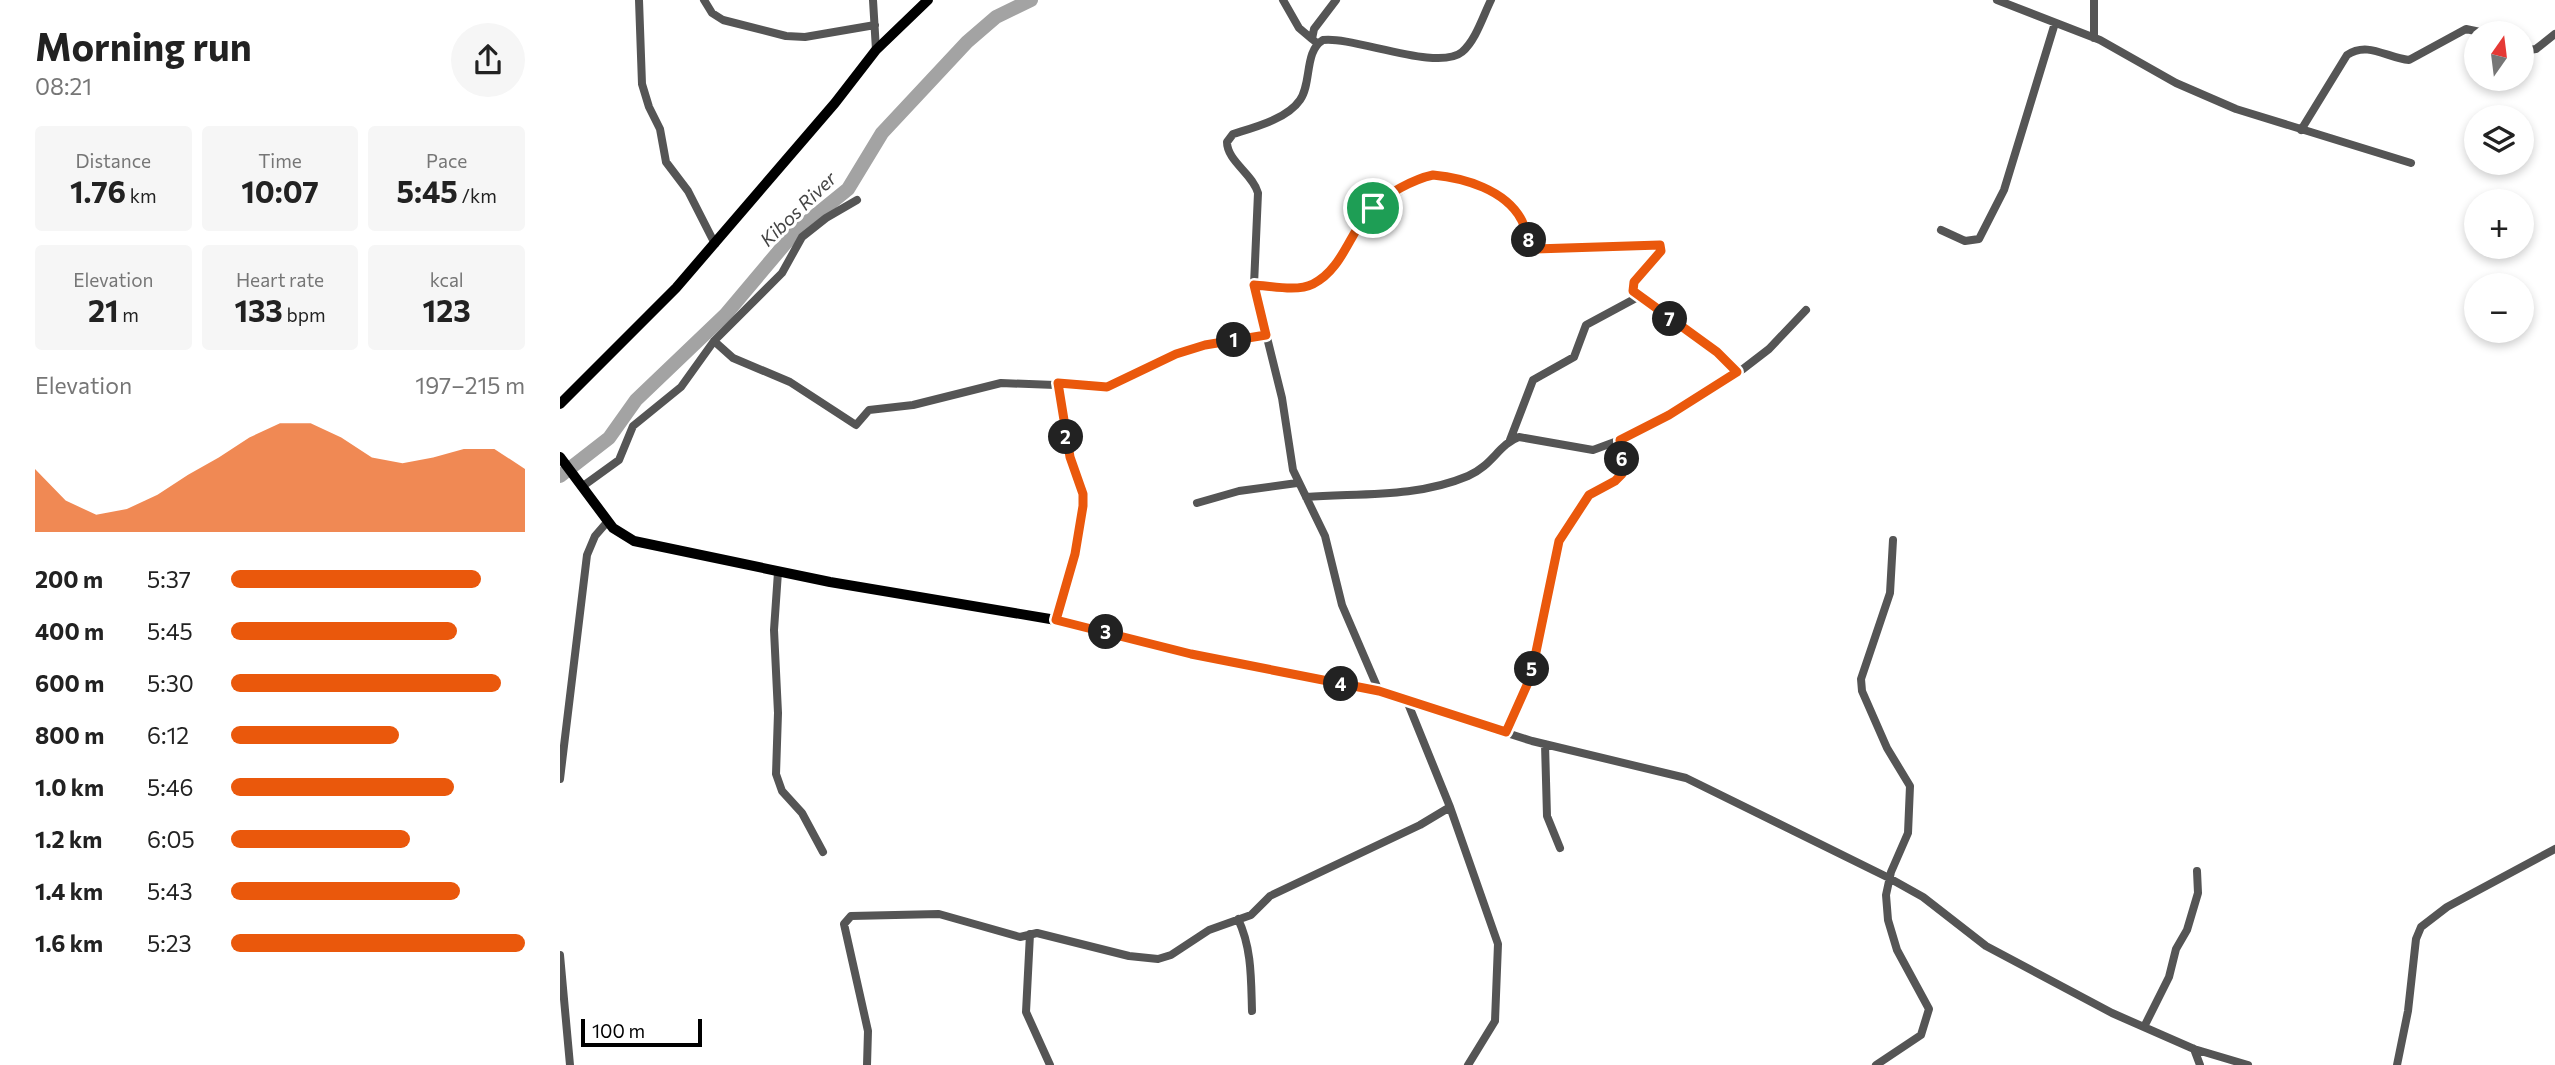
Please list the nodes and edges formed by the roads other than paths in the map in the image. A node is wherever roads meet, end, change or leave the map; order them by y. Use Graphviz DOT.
graph roads {
  1 [pos="639,0"];
  2 [pos="704,0"];
  3 [pos="873,0"];
  4 [pos="928,0"];
  5 [pos="1283,0"];
  6 [pos="1336,0"];
  7 [pos="1491,0"];
  8 [pos="1997,0"];
  9 [pos="2094,0"];
  10 [pos="2055,23"];
  11 [pos="875,25"];
  12 [pos="2464,30"];
  13 [pos="2555,34"];
  14 [pos="2094,38"];
  15 [pos="1315,41"];
  16 [pos="2534,49"];
  17 [pos="876,50"];
  18 [pos="2301,130"];
  19 [pos="2411,163"];
  20 [pos="857,200"];
  21 [pos="1941,230"];
  22 [pos="715,244"];
  23 [pos="1254,285"];
  24 [pos="1638,297"];
  25 [pos="1806,310"];
  26 [pos="1266,335"];
  27 [pos="715,341"];
  28 [pos="1737,372"];
  29 [pos="1058,383"];
  30 [pos="560,404"];
  31 [pos="1510,440"];
  32 [pos="1620,440"];
  33 [pos="560,457"];
  34 [pos="579,482"];
  35 [pos="1297,483"];
  36 [pos="1306,497"];
  37 [pos="1197,503"];
  38 [pos="608,522"];
  39 [pos="1894,540"];
  40 [pos="778,572"];
  41 [pos="1056,620"];
  42 [pos="1379,691"];
  43 [pos="1407,701"];
  44 [pos="1506,732"];
  45 [pos="1545,744"];
  46 [pos="560,779"];
  47 [pos="1450,807"];
  48 [pos="1560,848"];
  49 [pos="2555,849"];
  50 [pos="822,852"];
  51 [pos="2197,871"];
  52 [pos="1889,878"];
  53 [pos="1238,919"];
  54 [pos="1030,934"];
  55 [pos="560,955"];
  56 [pos="1252,1011"];
  57 [pos="2144,1027"];
  58 [pos="2194,1049"];
  59 [pos="570,1065"];
  60 [pos="867,1065"];
  61 [pos="1050,1065"];
  62 [pos="1468,1065"];
  63 [pos="1876,1065"];
  64 [pos="2200,1065"];
  65 [pos="2248,1065"];
  66 [pos="2397,1065"];
  1 -- 22 [label="street"];
  2 -- 11 [label="street"];
  3 -- 11 [label="street"];
  4 -- 17 [label="main road"];
  5 -- 15 [label="street"];
  6 -- 15 [label="street"];
  7 -- 15 [label="street"];
  8 -- 10 [label="street"];
  9 -- 14 [label="street"];
  10 -- 14 [label="street"];
  10 -- 21 [label="street"];
  11 -- 17 [label="street"];
  12 -- 18 [label="street"];
  13 -- 16 [label="street"];
  14 -- 18 [label="street"];
  15 -- 23 [label="street"];
  17 -- 22 [label="main road"];
  18 -- 19 [label="street"];
  20 -- 27 [label="street"];
  22 -- 30 [label="main road"];
  23 -- 24 [label="street"];
  23 -- 26 [label="street"];
  24 -- 28 [label="street"];
  24 -- 31 [label="street"];
  25 -- 28 [label="street"];
  26 -- 29 [label="street"];
  26 -- 35 [label="street"];
  27 -- 29 [label="street"];
  27 -- 34 [label="street"];
  28 -- 32 [label="street"];
  29 -- 41 [label="street"];
  31 -- 32 [label="street"];
  31 -- 36 [label="street"];
  32 -- 44 [label="street"];
  33 -- 34 [label="main road"];
  34 -- 38 [label="main road"];
  35 -- 36 [label="street"];
  35 -- 37 [label="street"];
  36 -- 42 [label="street"];
  38 -- 40 [label="main road"];
  38 -- 46 [label="street"];
  39 -- 52 [label="street"];
  40 -- 41 [label="main road"];
  40 -- 50 [label="street"];
  41 -- 42 [label="main road"];
  42 -- 43 [label="main road"];
  43 -- 44 [label="street"];
  43 -- 47 [label="street"];
  44 -- 45 [label="street"];
  45 -- 48 [label="street"];
  45 -- 52 [label="street"];
  47 -- 53 [label="street"];
  47 -- 62 [label="street"];
  49 -- 66 [label="street"];
  51 -- 57 [label="street"];
  52 -- 57 [label="street"];
  52 -- 63 [label="street"];
  53 -- 54 [label="street"];
  53 -- 56 [label="street"];
  54 -- 60 [label="street"];
  54 -- 61 [label="street"];
  55 -- 59 [label="street"];
  57 -- 58 [label="street"];
  58 -- 64 [label="street"];
  58 -- 65 [label="street"];
}
